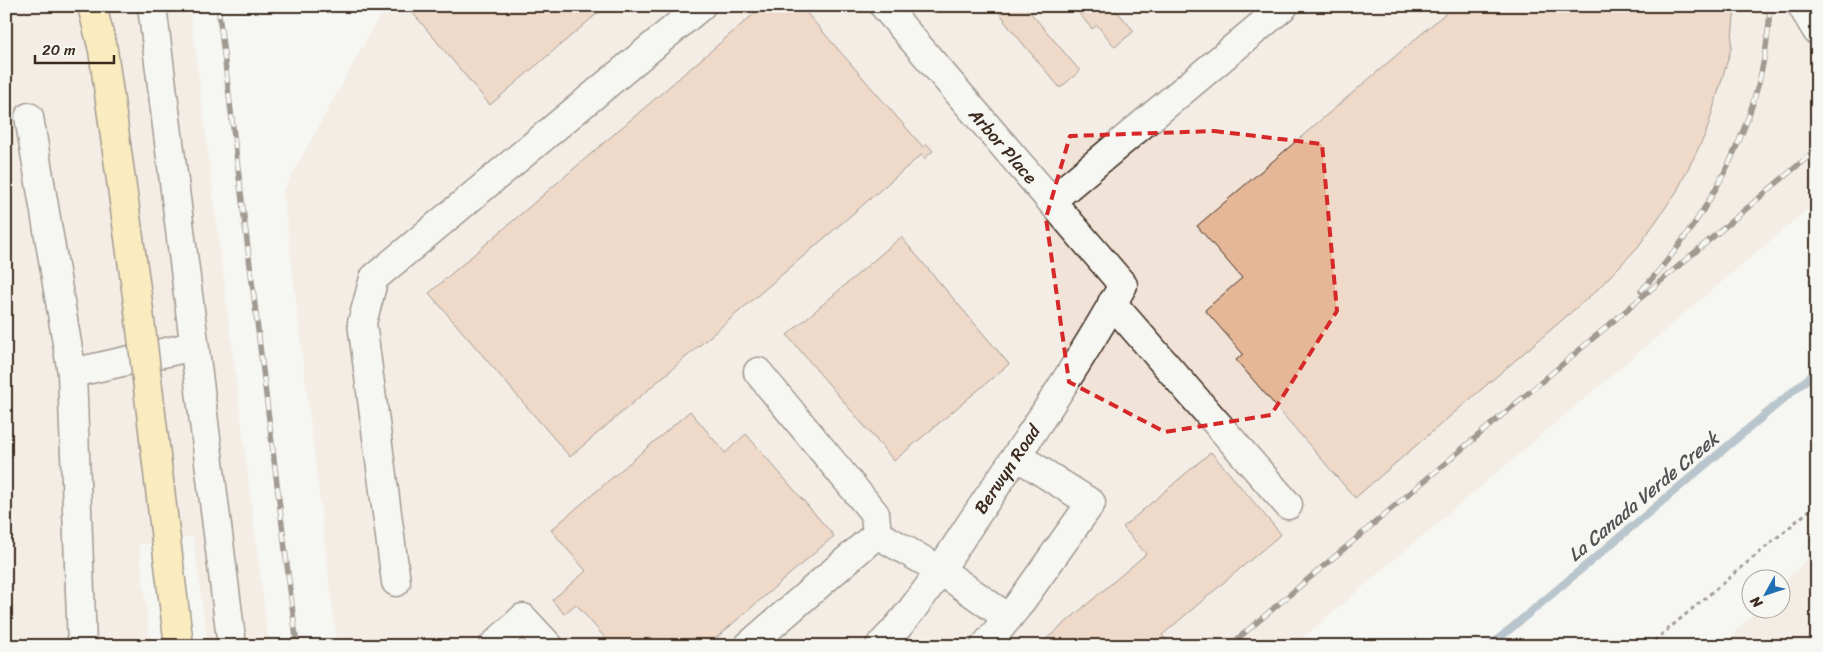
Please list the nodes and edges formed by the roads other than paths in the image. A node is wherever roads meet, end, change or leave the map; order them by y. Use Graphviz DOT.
graph roads {
  1 [pos="92,6"];
  2 [pos="152,6"];
  3 [pos="701,6"];
  4 [pos="884,6"];
  5 [pos="1284,6"];
  6 [pos="1802,6"];
  7 [pos="1817,31"];
  8 [pos="29,117"];
  9 [pos="1051,202"];
  10 [pos="1118,294"];
  11 [pos="194,346"];
  12 [pos="72,372"];
  13 [pos="758,372"];
  14 [pos="1017,456"];
  15 [pos="1288,505"];
  16 [pos="877,534"];
  17 [pos="940,570"];
  18 [pos="396,582"];
  19 [pos="1008,618"];
  20 [pos="82,646"];
  21 [pos="179,646"];
  22 [pos="232,646"];
  23 [pos="493,646"];
  24 [pos="549,646"];
  25 [pos="748,646"];
  26 [pos="880,646"];
  27 [pos="984,646"];
  1 -- 21 [label="main road, bridge"];
  2 -- 11 [label="street"];
  3 -- 18 [label="street"];
  4 -- 9 [label="street, Arbor Place"];
  5 -- 9 [label="street"];
  6 -- 7 [label="street"];
  8 -- 12 [label="street"];
  9 -- 10 [label="street, Arbor Place"];
  10 -- 14 [label="street, Berwyn Road"];
  10 -- 15 [label="street, Arbor Place"];
  11 -- 12 [label="street"];
  11 -- 22 [label="street"];
  12 -- 20 [label="street"];
  13 -- 16 [label="street"];
  14 -- 17 [label="street, Berwyn Road"];
  14 -- 19 [label="street"];
  16 -- 17 [label="street"];
  16 -- 25 [label="street"];
  17 -- 19 [label="street"];
  17 -- 26 [label="street, Berwyn Road"];
  19 -- 27 [label="street"];
  23 -- 24 [label="street"];
}
